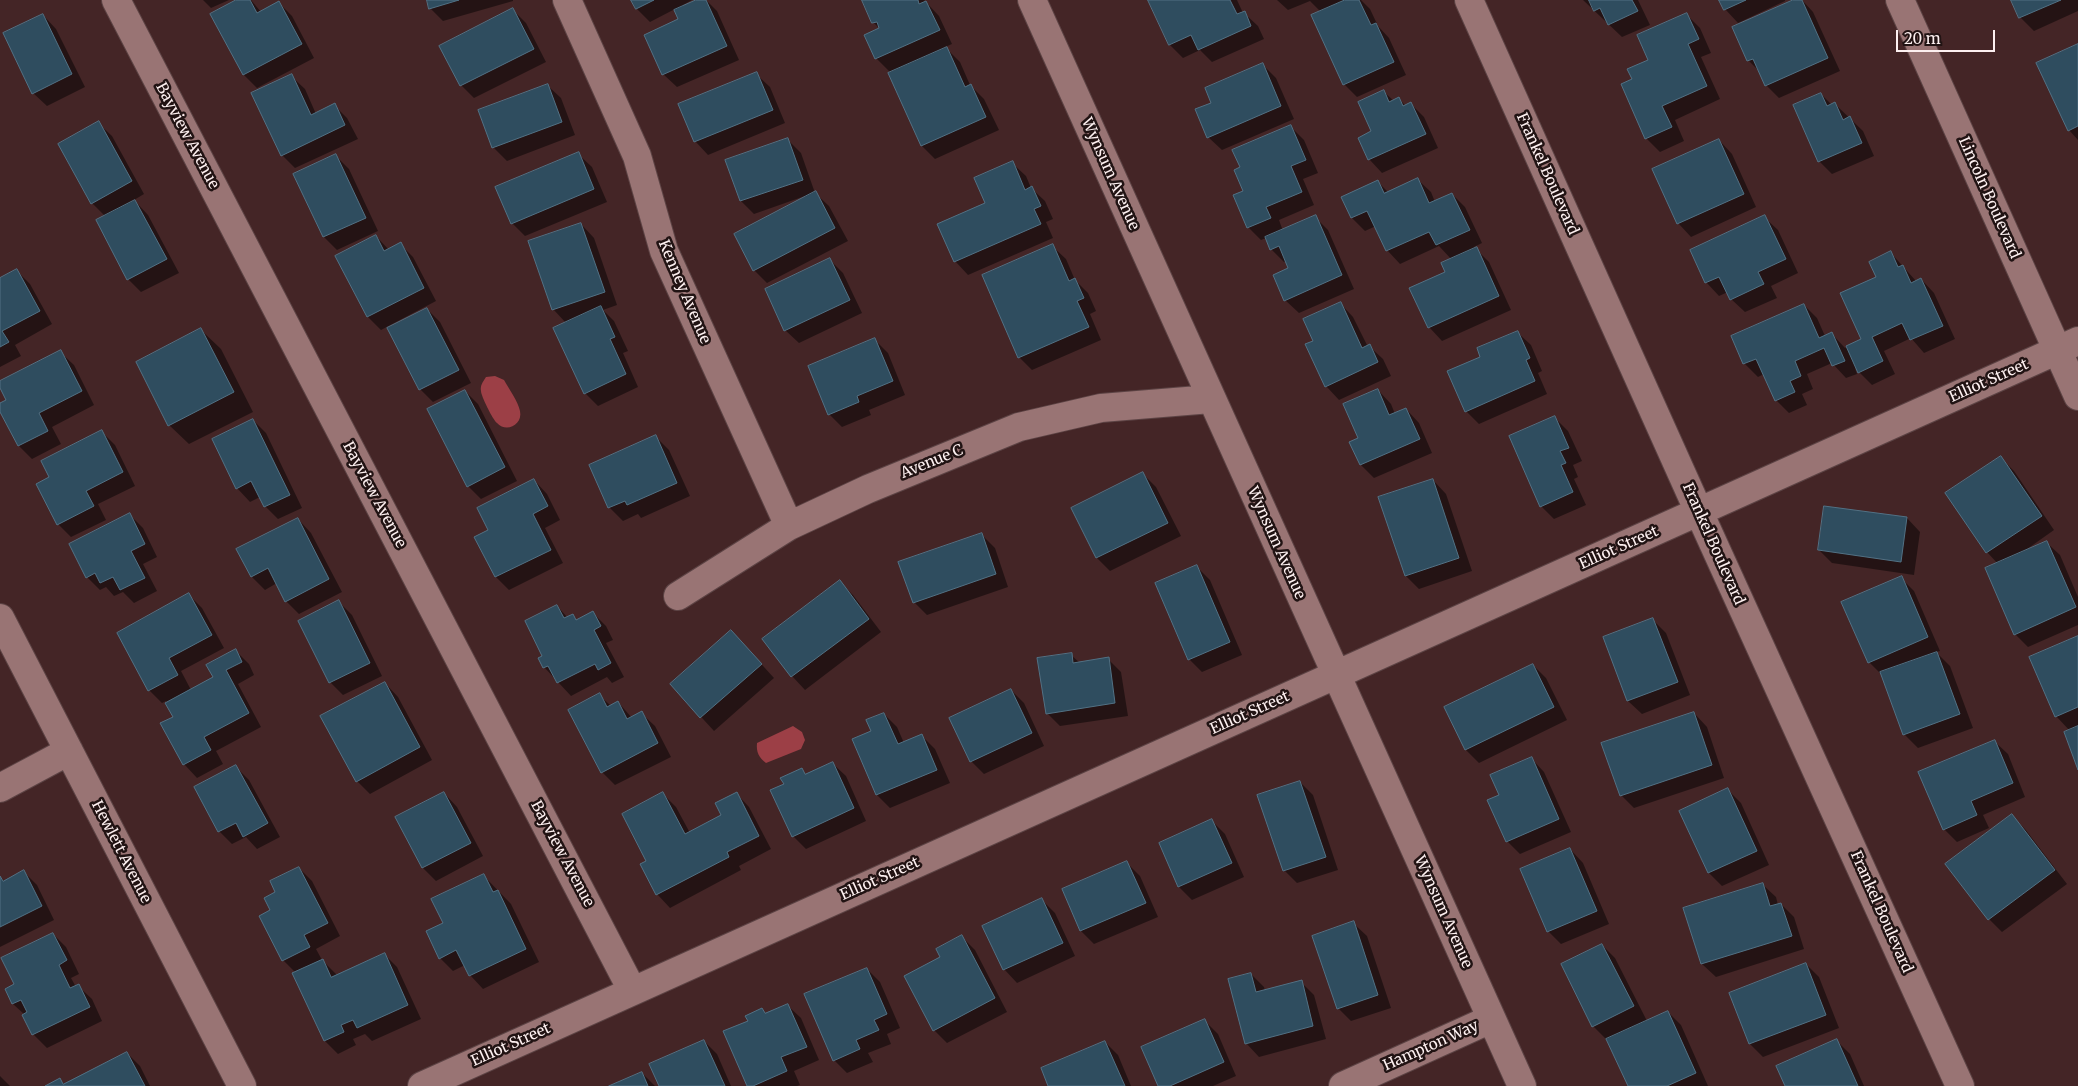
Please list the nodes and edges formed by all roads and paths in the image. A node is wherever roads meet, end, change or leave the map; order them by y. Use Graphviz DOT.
graph roads {
  1 [pos="116,0"];
  2 [pos="566,0"];
  3 [pos="1032,0"];
  4 [pos="1469,0"];
  5 [pos="1900,0"];
  6 [pos="2067,346"];
  7 [pos="2078,396"];
  8 [pos="1210,399"];
  9 [pos="1699,512"];
  10 [pos="789,526"];
  11 [pos="678,596"];
  12 [pos="0,618"];
  13 [pos="1336,675"];
  14 [pos="69,752"];
  15 [pos="0,788"];
  16 [pos="632,990"];
  17 [pos="1491,1019"];
  18 [pos="242,1086"];
  19 [pos="422,1086"];
  20 [pos="1343,1086"];
  21 [pos="1522,1086"];
  22 [pos="1960,1086"];
  1 -- 16 [label="street, Bayview Avenue"];
  2 -- 10 [label="street, Kenney Avenue"];
  3 -- 8 [label="street, Wynsum Avenue"];
  4 -- 9 [label="street, Frankel Boulevard"];
  5 -- 6 [label="street, Lincoln Boulevard"];
  6 -- 7 [label="street, Lincoln Boulevard"];
  6 -- 9 [label="street, Elliot Street"];
  8 -- 10 [label="street, Avenue C"];
  8 -- 13 [label="street, Wynsum Avenue"];
  9 -- 13 [label="street, Elliot Street"];
  9 -- 22 [label="street, Frankel Boulevard"];
  10 -- 11 [label="street, Avenue C"];
  12 -- 14 [label="street, Hewlett Avenue"];
  13 -- 16 [label="street, Elliot Street"];
  13 -- 17 [label="street, Wynsum Avenue"];
  14 -- 15 [label="street"];
  14 -- 18 [label="street, Hewlett Avenue"];
  16 -- 19 [label="street, Elliot Street"];
  17 -- 20 [label="street, Hampton Way"];
  17 -- 21 [label="street, Wynsum Avenue"];
}
